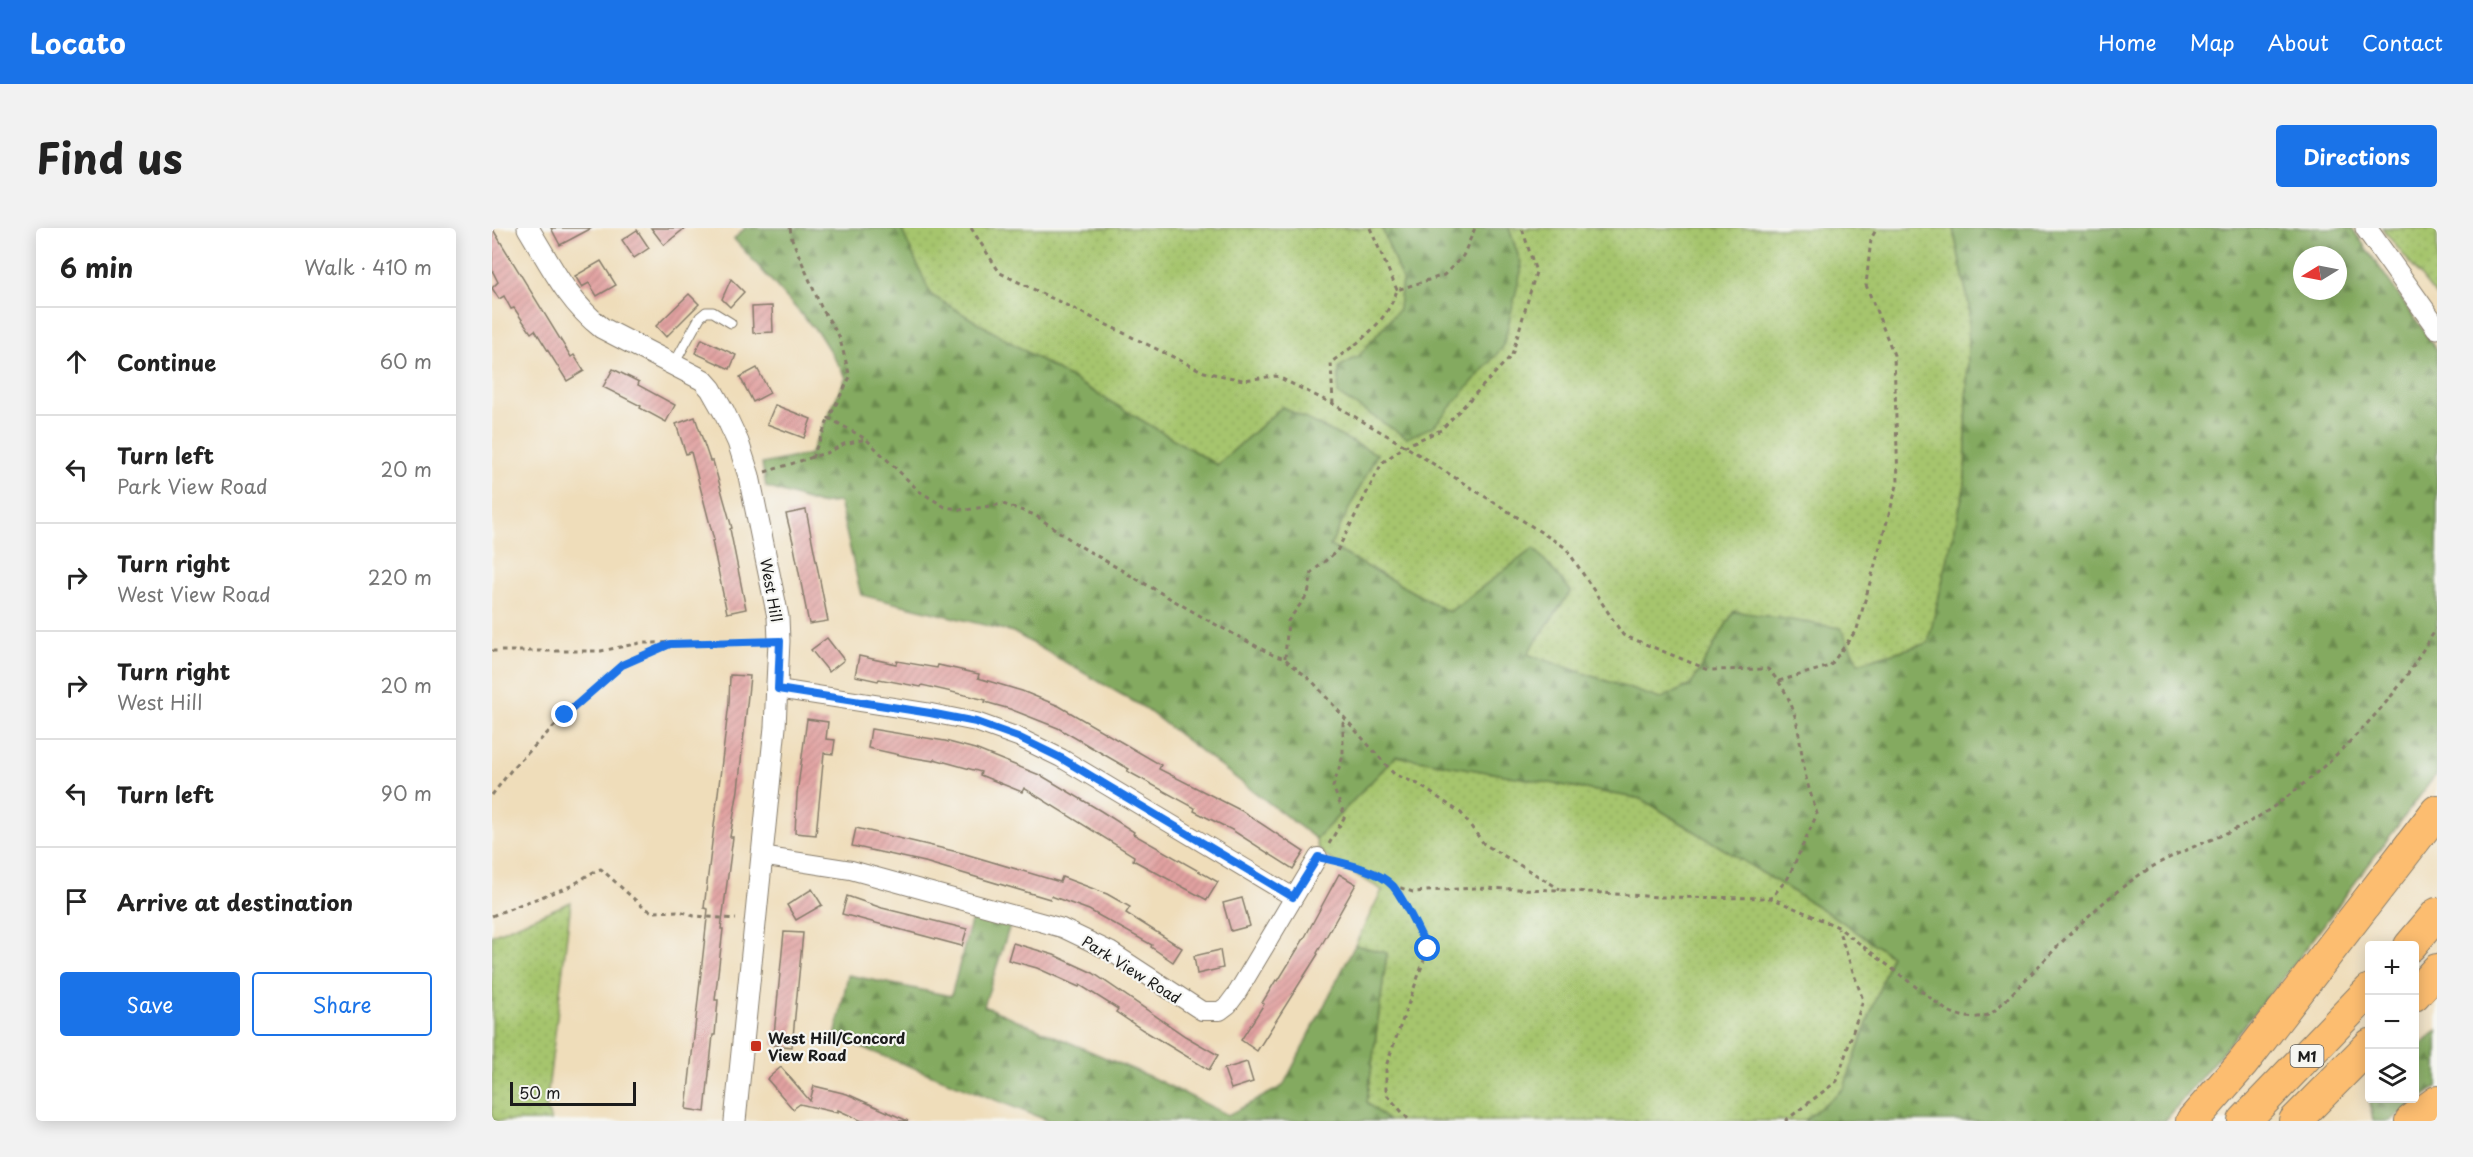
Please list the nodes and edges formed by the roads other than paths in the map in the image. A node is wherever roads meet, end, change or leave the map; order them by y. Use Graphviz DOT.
graph roads {
  1 [pos="528,228"];
  2 [pos="2366,228"];
  3 [pos="2429,308"];
  4 [pos="731,323"];
  5 [pos="2437,328"];
  6 [pos="673,365"];
  7 [pos="778,689"];
  8 [pos="2437,811"];
  9 [pos="761,856"];
  10 [pos="1318,857"];
  11 [pos="1293,897"];
  12 [pos="2437,914"];
  13 [pos="2413,941"];
  14 [pos="2437,970"];
  15 [pos="2419,990"];
  16 [pos="2365,995"];
  17 [pos="2366,1049"];
  18 [pos="2437,1102"];
  19 [pos="735,1121"];
  20 [pos="2192,1121"];
  21 [pos="2244,1121"];
  22 [pos="2295,1121"];
  23 [pos="2411,1121"];
  1 -- 6 [label="street, West Hill"];
  2 -- 3 [label="street"];
  3 -- 5 [label="street"];
  4 -- 6 [label="lane"];
  6 -- 7 [label="street, West Hill"];
  7 -- 9 [label="street, West Hill"];
  7 -- 11 [label="street"];
  8 -- 20 [label="highway"];
  9 -- 11 [label="street, Park View Road"];
  9 -- 19 [label="street, West Hill"];
  10 -- 11 [label="street, Park View Road"];
  12 -- 13 [label="highway"];
  14 -- 15 [label="highway"];
  16 -- 21 [label="highway, M1"];
  17 -- 22 [label="highway, M1"];
  18 -- 23 [label="highway"];
}
